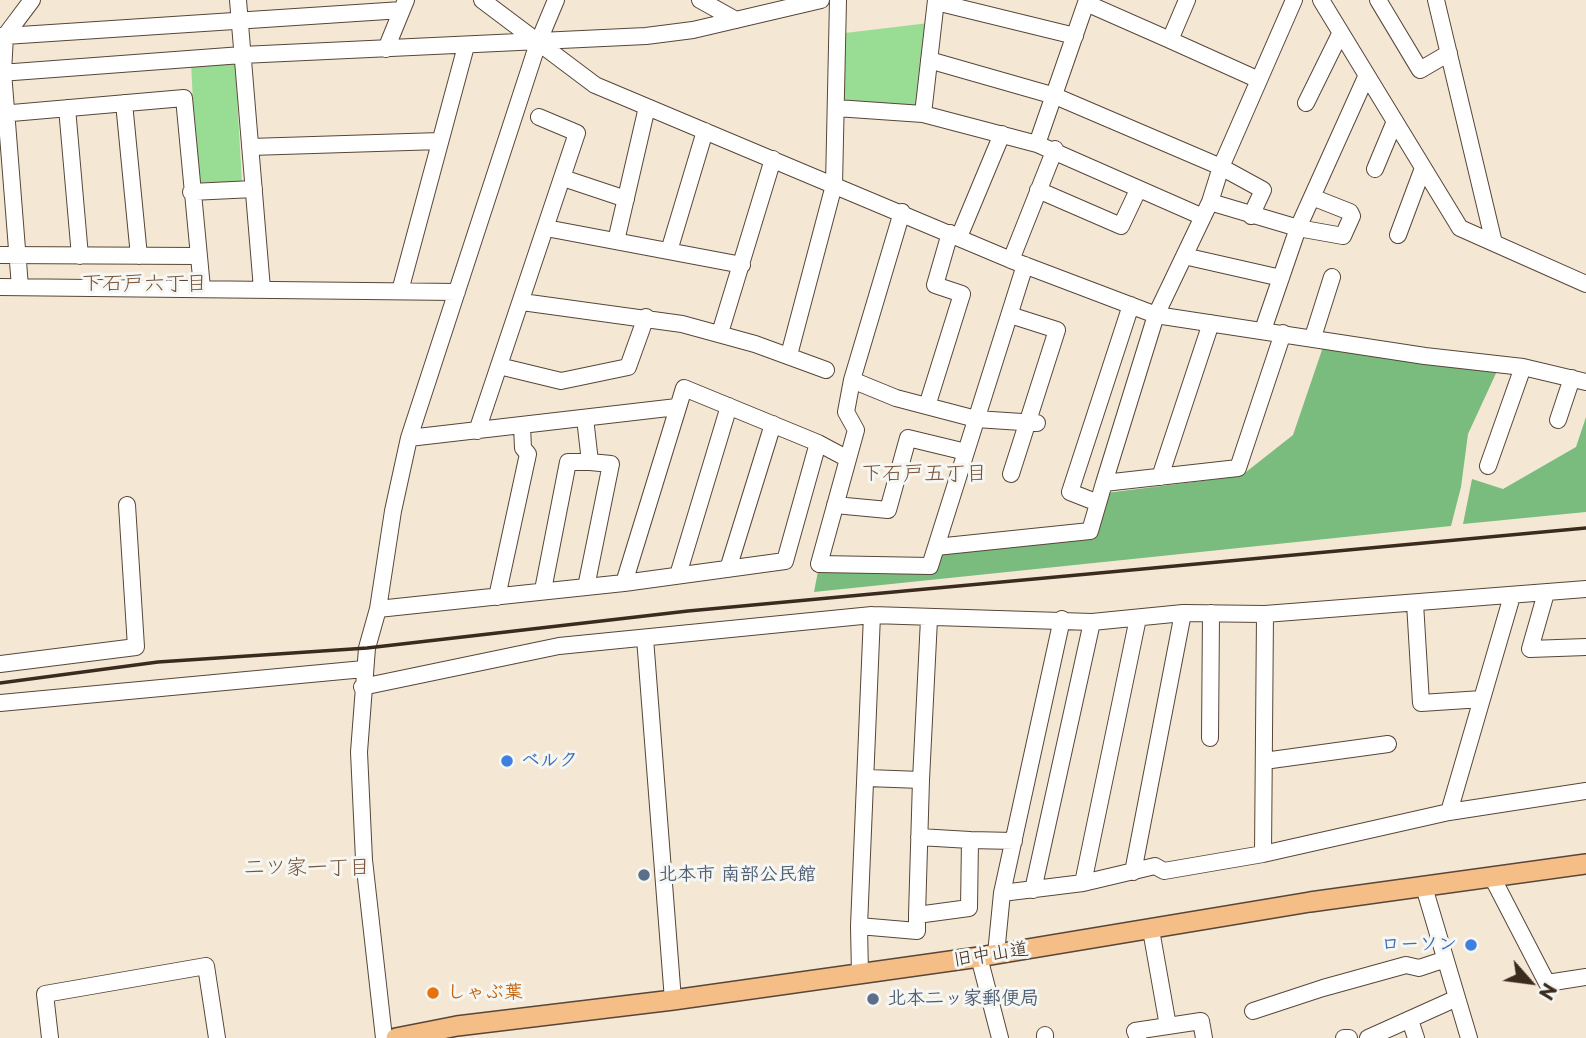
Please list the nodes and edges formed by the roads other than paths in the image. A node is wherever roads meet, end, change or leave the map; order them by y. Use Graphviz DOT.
graph roads {
  1 [pos="32,0"];
  2 [pos="238,0"];
  3 [pos="482,0"];
  4 [pos="556,0"];
  5 [pos="699,0"];
  6 [pos="821,0"];
  7 [pos="838,0"];
  8 [pos="1187,0"];
  9 [pos="1294,0"];
  10 [pos="1321,0"];
  11 [pos="1378,0"];
  12 [pos="1436,0"];
  13 [pos="936,1"];
  14 [pos="1087,2"];
  15 [pos="404,5"];
  16 [pos="358,6"];
  17 [pos="299,8"];
  18 [pos="240,19"];
  19 [pos="736,20"];
  20 [pos="1340,34"];
  21 [pos="2,36"];
  22 [pos="1075,36"];
  23 [pos="1170,40"];
  24 [pos="538,43"];
  25 [pos="466,46"];
  26 [pos="386,49"];
  27 [pos="1449,53"];
  28 [pos="242,55"];
  29 [pos="929,60"];
  30 [pos="1,73"];
  31 [pos="1366,77"];
  32 [pos="1259,80"];
  33 [pos="1055,96"];
  34 [pos="124,103"];
  35 [pos="1306,103"];
  36 [pos="647,107"];
  37 [pos="67,108"];
  38 [pos="836,108"];
  39 [pos="4,113"];
  40 [pos="923,114"];
  41 [pos="539,117"];
  42 [pos="1395,121"];
  43 [pos="705,131"];
  44 [pos="1002,134"];
  45 [pos="440,141"];
  46 [pos="1037,144"];
  47 [pos="250,147"];
  48 [pos="1055,149"];
  49 [pos="773,159"];
  50 [pos="1221,167"];
  51 [pos="1423,168"];
  52 [pos="1375,169"];
  53 [pos="563,178"];
  54 [pos="834,185"];
  55 [pos="254,189"];
  56 [pos="1038,190"];
  57 [pos="1138,190"];
  58 [pos="191,192"];
  59 [pos="1312,197"];
  60 [pos="626,199"];
  61 [pos="1206,209"];
  62 [pos="902,212"];
  63 [pos="1251,216"];
  64 [pos="546,228"];
  65 [pos="1298,228"];
  66 [pos="954,235"];
  67 [pos="1398,235"];
  68 [pos="616,241"];
  69 [pos="1494,243"];
  70 [pos="668,251"];
  71 [pos="0,255"];
  72 [pos="20,255"];
  73 [pos="80,256"];
  74 [pos="139,256"];
  75 [pos="198,256"];
  76 [pos="1184,256"];
  77 [pos="1018,263"];
  78 [pos="742,265"];
  79 [pos="1332,277"];
  80 [pos="1281,278"];
  81 [pos="1586,284"];
  82 [pos="20,287"];
  83 [pos="0,288"];
  84 [pos="202,288"];
  85 [pos="262,289"];
  86 [pos="400,291"];
  87 [pos="457,292"];
  88 [pos="522,302"];
  89 [pos="1131,305"];
  90 [pos="1010,315"];
  91 [pos="1156,315"];
  92 [pos="646,317"];
  93 [pos="1211,323"];
  94 [pos="1263,330"];
  95 [pos="720,333"];
  96 [pos="1283,333"];
  97 [pos="1312,337"];
  98 [pos="789,355"];
  99 [pos="499,366"];
  100 [pos="1523,367"];
  101 [pos="826,370"];
  102 [pos="852,380"];
  103 [pos="1579,380"];
  104 [pos="729,406"];
  105 [pos="927,406"];
  106 [pos="677,407"];
  107 [pos="969,417"];
  108 [pos="585,418"];
  109 [pos="1558,420"];
  110 [pos="1034,423"];
  111 [pos="773,424"];
  112 [pos="522,426"];
  113 [pos="477,431"];
  114 [pos="409,438"];
  115 [pos="818,443"];
  116 [pos="966,452"];
  117 [pos="848,459"];
  118 [pos="590,461"];
  119 [pos="1488,466"];
  120 [pos="1011,474"];
  121 [pos="1160,477"];
  122 [pos="1104,483"];
  123 [pos="1098,503"];
  124 [pos="127,505"];
  125 [pos="835,505"];
  126 [pos="936,547"];
  127 [pos="728,569"];
  128 [pos="678,575"];
  129 [pos="624,583"];
  130 [pos="586,586"];
  131 [pos="1586,589"];
  132 [pos="543,590"];
  133 [pos="1546,593"];
  134 [pos="1512,596"];
  135 [pos="497,597"];
  136 [pos="1415,603"];
  137 [pos="378,609"];
  138 [pos="1184,613"];
  139 [pos="1210,613"];
  140 [pos="1265,614"];
  141 [pos="872,615"];
  142 [pos="1138,618"];
  143 [pos="929,619"];
  144 [pos="1062,620"];
  145 [pos="1092,622"];
  146 [pos="645,638"];
  147 [pos="1586,647"];
  148 [pos="0,664"];
  149 [pos="364,669"];
  150 [pos="362,687"];
  151 [pos="1482,699"];
  152 [pos="0,704"];
  153 [pos="1210,738"];
  154 [pos="1388,744"];
  155 [pos="1264,761"];
  156 [pos="866,778"];
  157 [pos="921,780"];
  158 [pos="1586,791"];
  159 [pos="1449,811"];
  160 [pos="919,836"];
  161 [pos="970,840"];
  162 [pos="1014,841"];
  163 [pos="1263,854"];
  164 [pos="1586,864"];
  165 [pos="1133,872"];
  166 [pos="1492,877"];
  167 [pos="1083,883"];
  168 [pos="1424,887"];
  169 [pos="1033,890"];
  170 [pos="1002,893"];
  171 [pos="916,915"];
  172 [pos="859,926"];
  173 [pos="1151,930"];
  174 [pos="988,955"];
  175 [pos="1443,960"];
  176 [pos="860,974"];
  177 [pos="1586,977"];
  178 [pos="1457,998"];
  179 [pos="673,1000"];
  180 [pos="1253,1011"];
  181 [pos="1410,1020"];
  182 [pos="1168,1026"];
  183 [pos="1371,1037"];
  184 [pos="50,1038"];
  185 [pos="217,1038"];
  186 [pos="384,1038"];
  187 [pos="396,1038"];
  188 [pos="1000,1038"];
  189 [pos="1138,1038"];
  190 [pos="1204,1038"];
  191 [pos="1416,1038"];
  192 [pos="1469,1038"];
  1 -- 21 [label="street"];
  2 -- 18 [label="street"];
  3 -- 24 [label="street"];
  4 -- 24 [label="street"];
  5 -- 19 [label="street"];
  6 -- 19 [label="street"];
  7 -- 38 [label="street"];
  8 -- 23 [label="street"];
  9 -- 32 [label="street"];
  10 -- 20 [label="street"];
  11 -- 27 [label="street"];
  12 -- 27 [label="street"];
  13 -- 22 [label="street"];
  13 -- 29 [label="street"];
  14 -- 22 [label="street"];
  14 -- 23 [label="street"];
  15 -- 16 [label="street"];
  15 -- 26 [label="street"];
  16 -- 17 [label="street"];
  17 -- 18 [label="street"];
  18 -- 21 [label="street"];
  18 -- 28 [label="street"];
  19 -- 24 [label="street"];
  20 -- 31 [label="street"];
  20 -- 35 [label="street"];
  21 -- 30 [label="street"];
  22 -- 33 [label="street"];
  23 -- 32 [label="street"];
  24 -- 25 [label="street"];
  24 -- 36 [label="street"];
  24 -- 87 [label="street"];
  25 -- 26 [label="street"];
  25 -- 45 [label="street"];
  26 -- 28 [label="street"];
  27 -- 69 [label="street"];
  28 -- 30 [label="street"];
  28 -- 47 [label="street"];
  29 -- 33 [label="street"];
  29 -- 40 [label="street"];
  30 -- 39 [label="street"];
  31 -- 42 [label="street"];
  31 -- 59 [label="street"];
  32 -- 50 [label="street"];
  33 -- 46 [label="street"];
  33 -- 50 [label="street"];
  34 -- 37 [label="street"];
  34 -- 58 [label="street"];
  34 -- 74 [label="street"];
  36 -- 43 [label="street"];
  36 -- 60 [label="street"];
  37 -- 39 [label="street"];
  37 -- 73 [label="street"];
  38 -- 40 [label="street"];
  38 -- 54 [label="street"];
  39 -- 72 [label="street"];
  40 -- 44 [label="street"];
  41 -- 53 [label="street"];
  42 -- 51 [label="street"];
  42 -- 52 [label="street"];
  43 -- 49 [label="street"];
  43 -- 70 [label="street"];
  44 -- 46 [label="street"];
  44 -- 66 [label="street"];
  45 -- 47 [label="street"];
  45 -- 86 [label="street"];
  46 -- 48 [label="street"];
  47 -- 55 [label="street"];
  48 -- 56 [label="street"];
  48 -- 57 [label="street"];
  49 -- 54 [label="street"];
  49 -- 78 [label="street"];
  50 -- 61 [label="street"];
  50 -- 63 [label="street"];
  51 -- 67 [label="street"];
  51 -- 69 [label="street"];
  53 -- 60 [label="street"];
  53 -- 64 [label="street"];
  54 -- 62 [label="street"];
  54 -- 98 [label="street"];
  55 -- 58 [label="street"];
  55 -- 85 [label="street"];
  56 -- 57 [label="street"];
  56 -- 77 [label="street"];
  57 -- 61 [label="street"];
  58 -- 75 [label="street"];
  59 -- 65 [label="street"];
  59 -- 65 [label="street"];
  60 -- 68 [label="street"];
  61 -- 63 [label="street"];
  61 -- 76 [label="street"];
  62 -- 66 [label="street"];
  62 -- 102 [label="street"];
  63 -- 65 [label="street"];
  64 -- 68 [label="street"];
  64 -- 88 [label="street"];
  65 -- 80 [label="street"];
  66 -- 77 [label="street"];
  66 -- 105 [label="street"];
  68 -- 70 [label="street"];
  69 -- 81 [label="street"];
  70 -- 78 [label="street"];
  71 -- 72 [label="street"];
  72 -- 73 [label="street"];
  72 -- 82 [label="street"];
  73 -- 74 [label="street"];
  74 -- 75 [label="street"];
  75 -- 84 [label="street"];
  76 -- 80 [label="street"];
  76 -- 91 [label="street"];
  77 -- 89 [label="street"];
  77 -- 90 [label="street"];
  78 -- 95 [label="street"];
  79 -- 97 [label="street"];
  80 -- 94 [label="street"];
  82 -- 83 [label="street"];
  82 -- 84 [label="street"];
  84 -- 85 [label="street"];
  85 -- 86 [label="street"];
  86 -- 87 [label="street"];
  87 -- 114 [label="street"];
  88 -- 92 [label="street"];
  88 -- 99 [label="street"];
  89 -- 91 [label="street"];
  89 -- 123 [label="street"];
  90 -- 107 [label="street"];
  90 -- 110 [label="street"];
  91 -- 93 [label="street"];
  91 -- 122 [label="street"];
  92 -- 95 [label="street"];
  92 -- 99 [label="street"];
  93 -- 94 [label="street"];
  93 -- 121 [label="street"];
  94 -- 96 [label="street"];
  95 -- 98 [label="street"];
  96 -- 97 [label="street"];
  96 -- 121 [label="street"];
  97 -- 100 [label="street"];
  98 -- 101 [label="street"];
  99 -- 113 [label="street"];
  100 -- 103 [label="street"];
  100 -- 119 [label="street"];
  102 -- 105 [label="street"];
  102 -- 117 [label="street"];
  103 -- 109 [label="street"];
  104 -- 106 [label="street"];
  104 -- 111 [label="street"];
  104 -- 128 [label="street"];
  105 -- 107 [label="street"];
  106 -- 108 [label="street"];
  106 -- 129 [label="street"];
  107 -- 110 [label="street"];
  107 -- 116 [label="street"];
  108 -- 112 [label="street"];
  108 -- 118 [label="street"];
  110 -- 120 [label="street"];
  111 -- 115 [label="street"];
  111 -- 127 [label="street"];
  112 -- 113 [label="street"];
  112 -- 135 [label="street"];
  113 -- 114 [label="street"];
  114 -- 137 [label="street"];
  115 -- 117 [label="street"];
  115 -- 127 [label="street"];
  116 -- 125 [label="street"];
  116 -- 126 [label="street"];
  117 -- 125 [label="street"];
  118 -- 130 [label="street"];
  118 -- 132 [label="street"];
  121 -- 122 [label="street"];
  122 -- 123 [label="street"];
  123 -- 126 [label="street"];
  124 -- 148 [label="street"];
  125 -- 126 [label="street"];
  127 -- 128 [label="street"];
  128 -- 129 [label="street"];
  129 -- 130 [label="street"];
  130 -- 132 [label="street"];
  131 -- 133 [label="street"];
  132 -- 135 [label="street"];
  133 -- 134 [label="street"];
  133 -- 147 [label="street"];
  134 -- 136 [label="street"];
  134 -- 151 [label="street"];
  135 -- 137 [label="street"];
  136 -- 140 [label="street"];
  136 -- 151 [label="street"];
  137 -- 149 [label="street"];
  138 -- 139 [label="street"];
  138 -- 142 [label="street"];
  138 -- 165 [label="street"];
  139 -- 140 [label="street"];
  139 -- 153 [label="street"];
  140 -- 155 [label="street"];
  141 -- 143 [label="street"];
  141 -- 146 [label="street"];
  141 -- 156 [label="street"];
  142 -- 145 [label="street"];
  142 -- 167 [label="street"];
  143 -- 144 [label="street"];
  143 -- 157 [label="street"];
  144 -- 145 [label="street"];
  144 -- 162 [label="street"];
  145 -- 169 [label="street"];
  146 -- 150 [label="street"];
  146 -- 179 [label="street"];
  149 -- 150 [label="street"];
  149 -- 152 [label="street"];
  150 -- 186 [label="street"];
  151 -- 159 [label="street"];
  154 -- 155 [label="street"];
  155 -- 163 [label="street"];
  156 -- 157 [label="street"];
  156 -- 172 [label="street"];
  157 -- 160 [label="street"];
  158 -- 159 [label="street"];
  159 -- 163 [label="street"];
  160 -- 161 [label="street"];
  160 -- 171 [label="street"];
  161 -- 162 [label="street"];
  161 -- 171 [label="street"];
  162 -- 170 [label="street"];
  163 -- 165 [label="street"];
  164 -- 166 [label="main road, 旧中山道"];
  165 -- 167 [label="street"];
  166 -- 168 [label="main road, 旧中山道"];
  166 -- 177 [label="street"];
  167 -- 169 [label="street"];
  168 -- 173 [label="main road, 旧中山道"];
  168 -- 175 [label="street"];
  169 -- 170 [label="street"];
  170 -- 174 [label="street"];
  171 -- 172 [label="street"];
  172 -- 176 [label="street"];
  173 -- 174 [label="main road, 旧中山道"];
  173 -- 182 [label="street"];
  174 -- 176 [label="main road, 旧中山道"];
  174 -- 188 [label="street"];
  175 -- 178 [label="street"];
  175 -- 180 [label="street"];
  176 -- 179 [label="main road, 旧中山道"];
  178 -- 181 [label="street"];
  178 -- 192 [label="street"];
  179 -- 187 [label="main road, 旧中山道"];
  181 -- 183 [label="street"];
  181 -- 191 [label="street"];
  182 -- 189 [label="street"];
  182 -- 190 [label="street"];
  184 -- 185 [label="street"];
}
